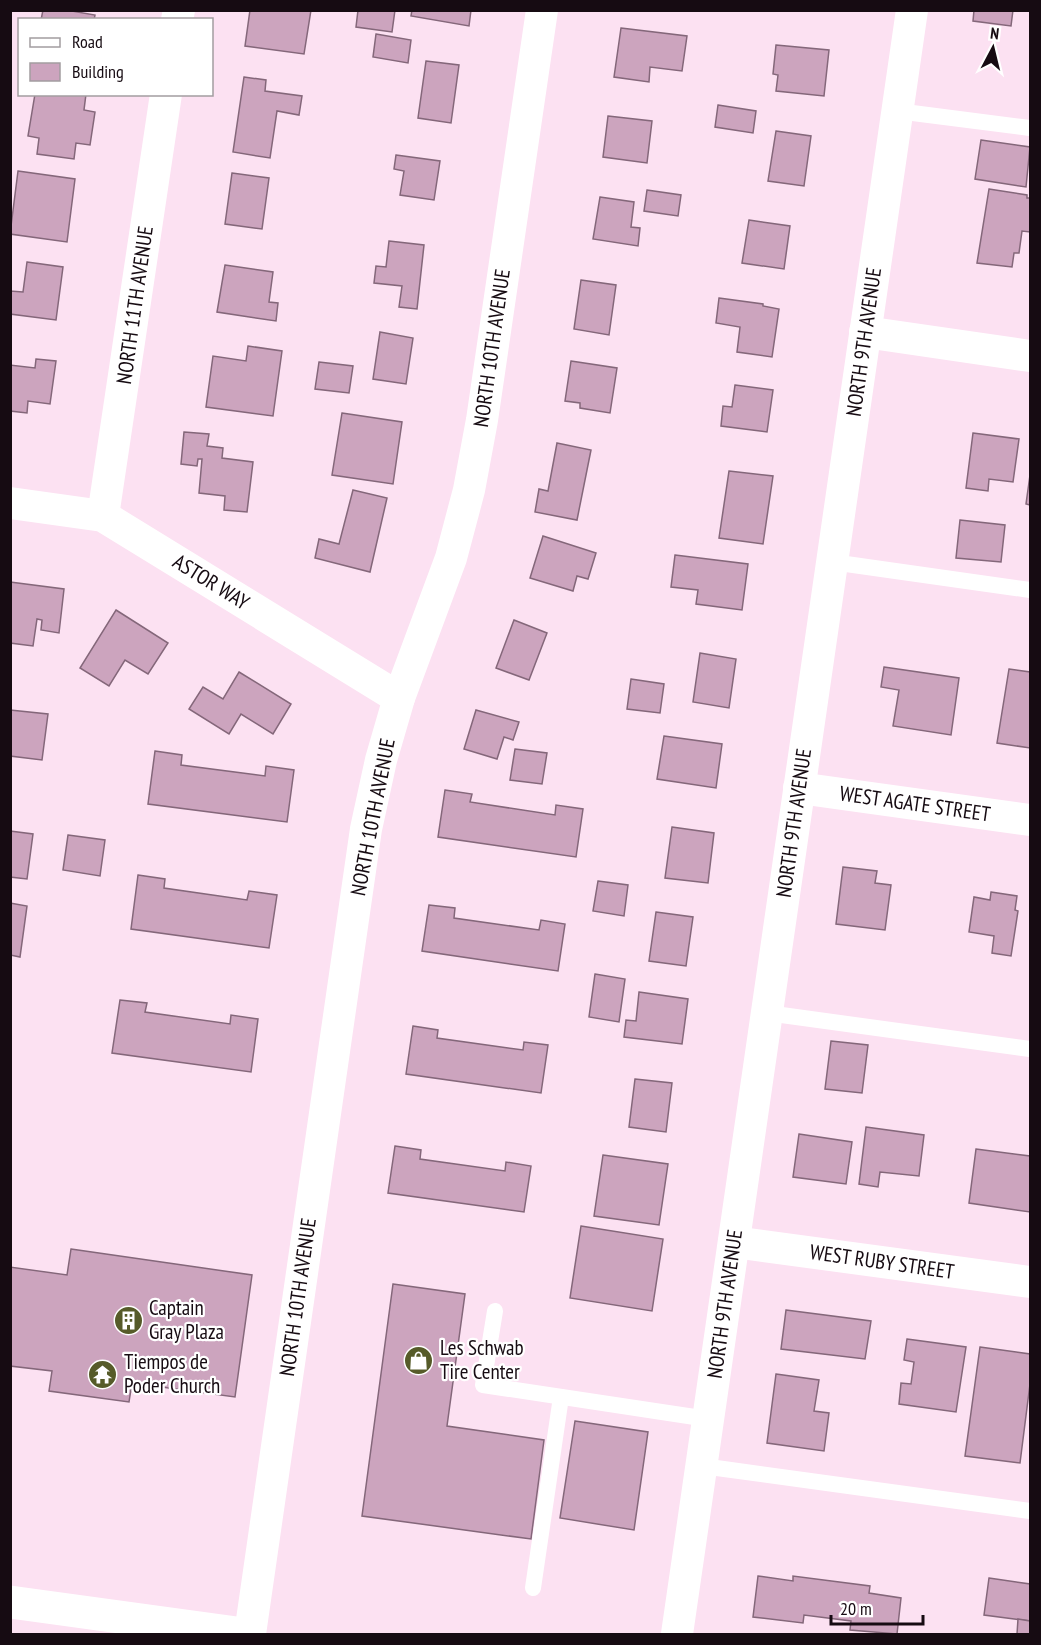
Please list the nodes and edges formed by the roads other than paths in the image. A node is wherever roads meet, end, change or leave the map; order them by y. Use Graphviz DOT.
graph roads {
  1 [pos="542,10"];
  2 [pos="912,10"];
  3 [pos="166,96"];
  4 [pos="897,111"];
  5 [pos="1030,128"];
  6 [pos="865,332"];
  7 [pos="1030,356"];
  8 [pos="10,502"];
  9 [pos="104,516"];
  10 [pos="832,562"];
  11 [pos="1030,590"];
  12 [pos="399,698"];
  13 [pos="799,788"];
  14 [pos="1030,820"];
  15 [pos="767,1013"];
  16 [pos="1030,1049"];
  17 [pos="734,1242"];
  18 [pos="1030,1282"];
  19 [pos="495,1311"];
  20 [pos="561,1397"];
  21 [pos="708,1419"];
  22 [pos="702,1466"];
  23 [pos="1030,1511"];
  24 [pos="532,1588"];
  25 [pos="10,1602"];
  26 [pos="244,1635"];
  27 [pos="250,1635"];
  28 [pos="677,1635"];
  1 -- 12 [label="street, NORTH 10TH AVENUE"];
  2 -- 4 [label="street, NORTH 9TH AVENUE"];
  3 -- 9 [label="street, NORTH 11TH AVENUE"];
  4 -- 5 [label="lane"];
  4 -- 6 [label="street, NORTH 9TH AVENUE"];
  6 -- 7 [label="street"];
  6 -- 10 [label="street, NORTH 9TH AVENUE"];
  8 -- 9 [label="street, ASTOR WAY"];
  9 -- 12 [label="street, ASTOR WAY"];
  10 -- 11 [label="lane"];
  10 -- 13 [label="street, NORTH 9TH AVENUE"];
  12 -- 27 [label="street, NORTH 10TH AVENUE"];
  13 -- 14 [label="street, WEST AGATE STREET"];
  13 -- 15 [label="street, NORTH 9TH AVENUE"];
  15 -- 16 [label="lane"];
  15 -- 17 [label="street, NORTH 9TH AVENUE"];
  17 -- 18 [label="street, WEST RUBY STREET"];
  17 -- 21 [label="street, NORTH 9TH AVENUE"];
  19 -- 20 [label="lane"];
  20 -- 21 [label="lane"];
  20 -- 24 [label="lane"];
  21 -- 22 [label="street, NORTH 9TH AVENUE"];
  22 -- 23 [label="lane"];
  22 -- 28 [label="street, NORTH 9TH AVENUE"];
  25 -- 26 [label="main road"];
}
